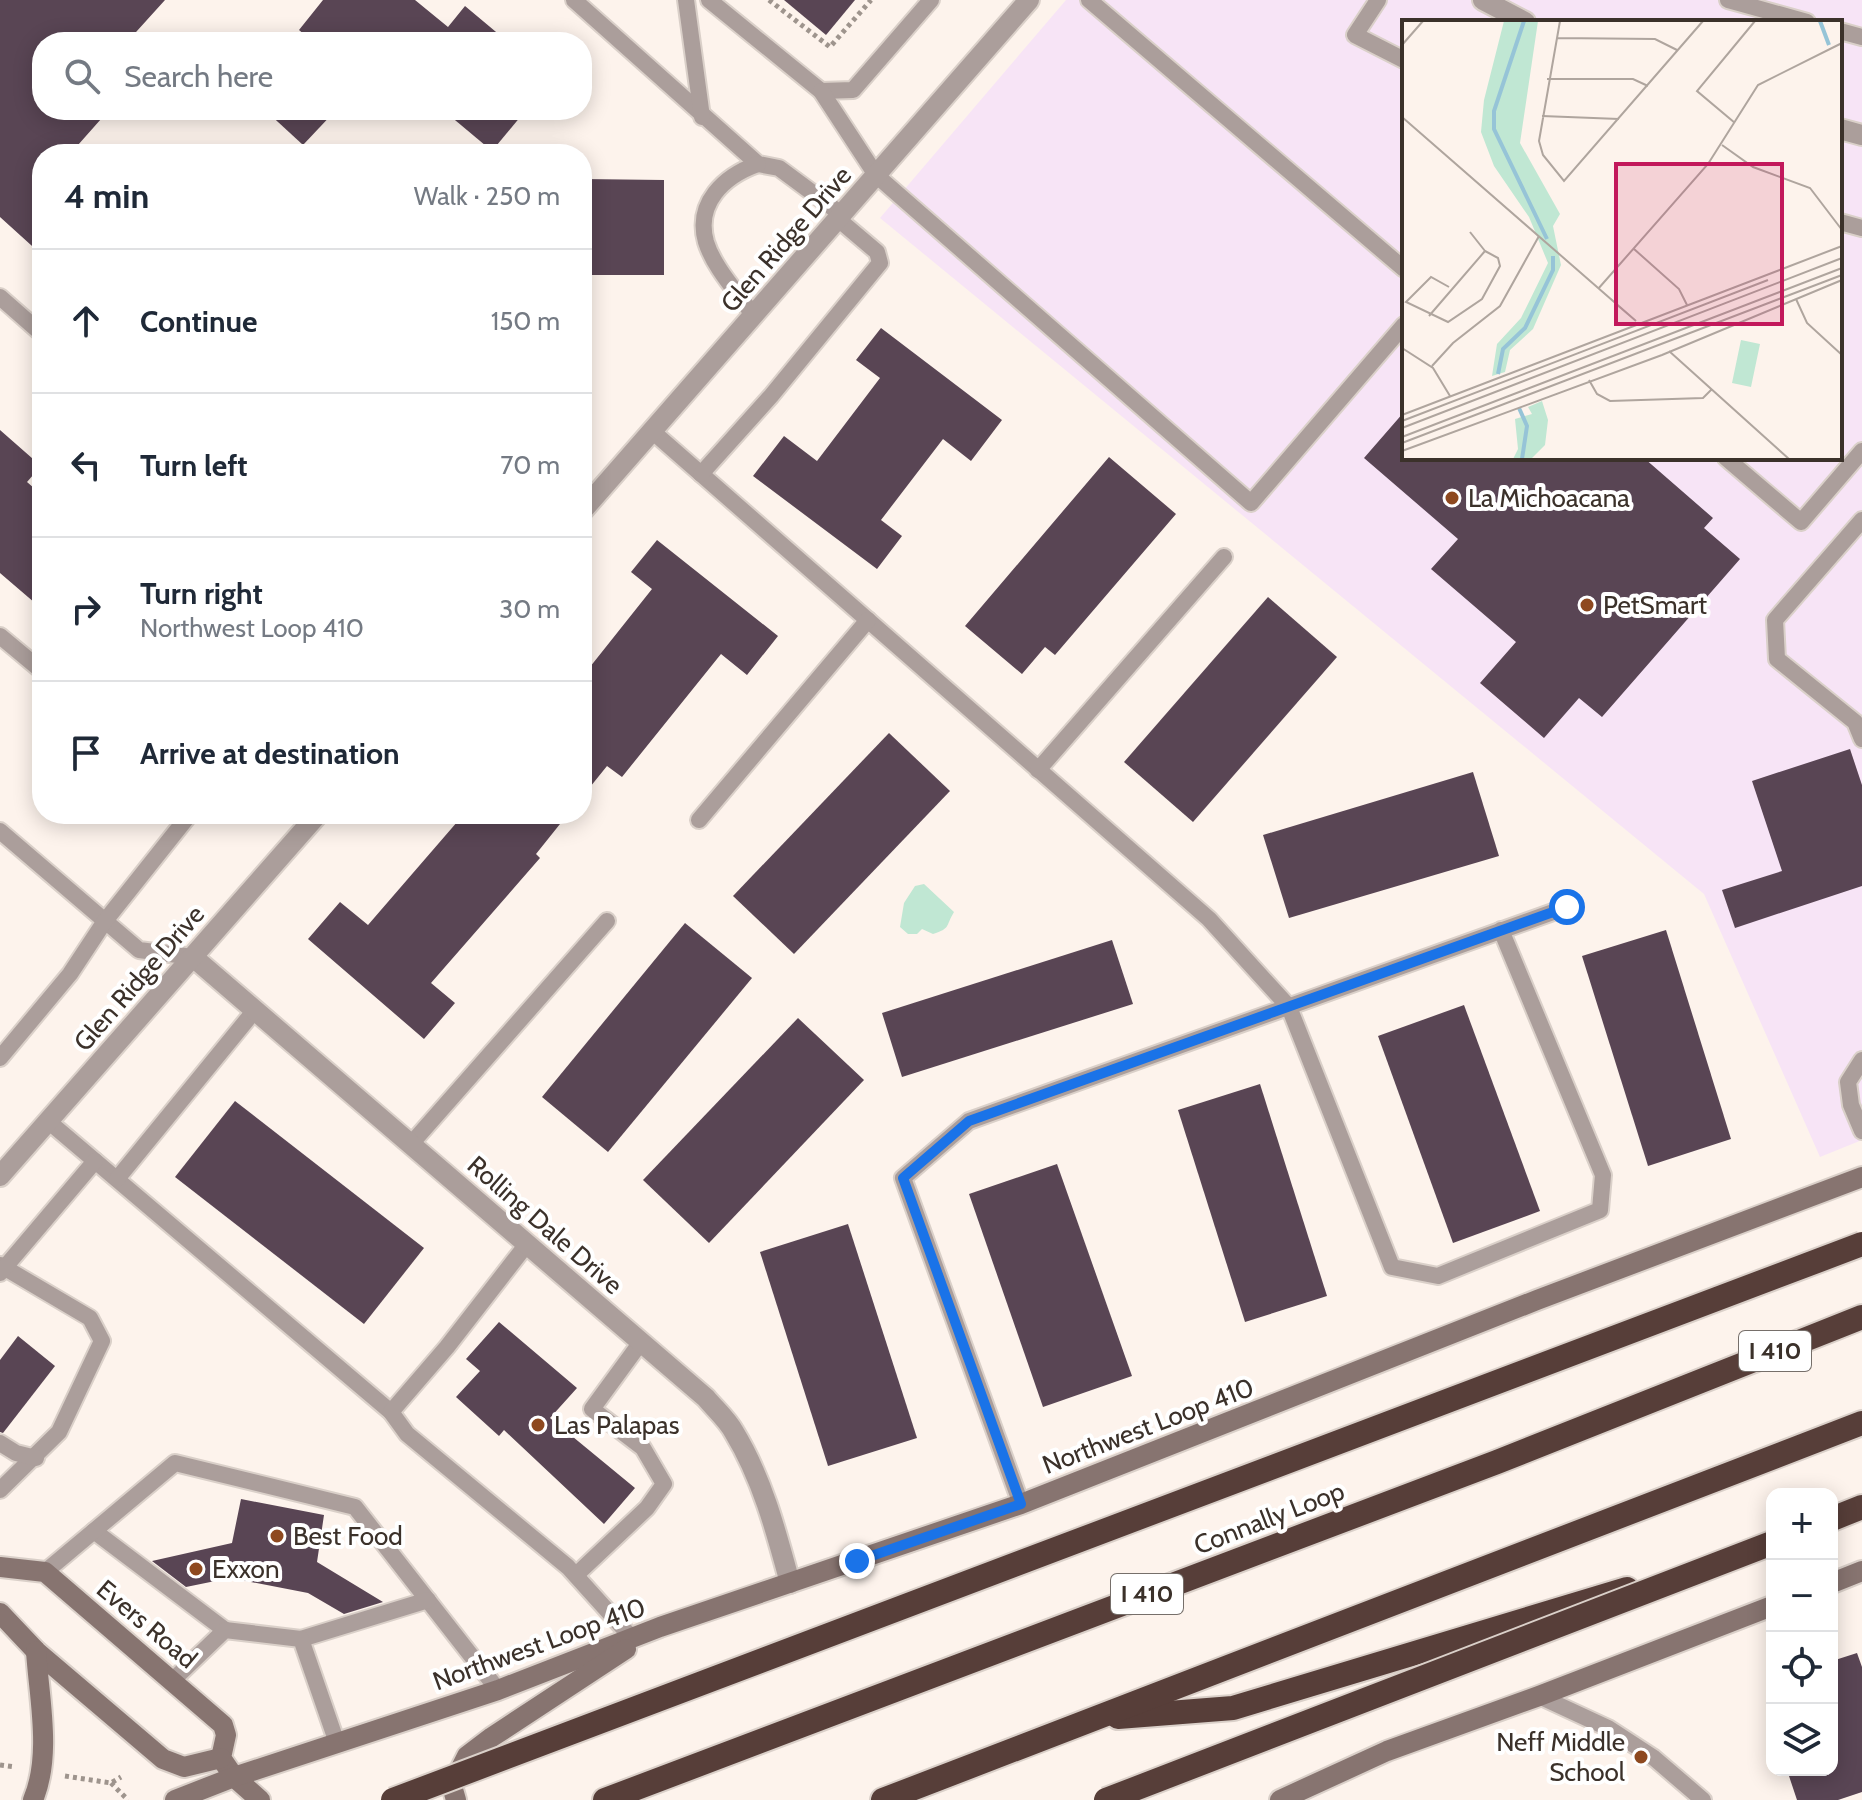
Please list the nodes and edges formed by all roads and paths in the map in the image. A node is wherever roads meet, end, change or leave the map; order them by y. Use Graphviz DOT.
graph roads {
  1 [pos="574,0"];
  2 [pos="686,0"];
  3 [pos="709,0"];
  4 [pos="769,0"];
  5 [pos="871,0"];
  6 [pos="931,0"];
  7 [pos="1029,0"];
  8 [pos="1089,0"];
  9 [pos="1378,0"];
  10 [pos="1483,0"];
  11 [pos="1728,0"];
  12 [pos="1521,20"];
  13 [pos="1800,20"];
  14 [pos="1842,32"];
  15 [pos="1862,37"];
  16 [pos="1402,59"];
  17 [pos="821,91"];
  18 [pos="702,117"];
  19 [pos="1842,130"];
  20 [pos="1862,135"];
  21 [pos="758,164"];
  22 [pos="876,175"];
  23 [pos="840,216"];
  24 [pos="1842,223"];
  25 [pos="1862,228"];
  26 [pos="1402,267"];
  27 [pos="0,297"];
  28 [pos="753,315"];
  29 [pos="32,325"];
  30 [pos="1402,327"];
  31 [pos="652,431"];
  32 [pos="1862,451"];
  33 [pos="1728,460"];
  34 [pos="701,474"];
  35 [pos="592,500"];
  36 [pos="1862,520"];
  37 [pos="1224,557"];
  38 [pos="868,620"];
  39 [pos="0,636"];
  40 [pos="32,663"];
  41 [pos="1862,739"];
  42 [pos="1038,770"];
  43 [pos="699,820"];
  44 [pos="182,824"];
  45 [pos="309,824"];
  46 [pos="0,831"];
  47 [pos="1567,907"];
  48 [pos="105,921"];
  49 [pos="607,921"];
  50 [pos="1501,930"];
  51 [pos="193,957"];
  52 [pos="1289,1007"];
  53 [pos="255,1010"];
  54 [pos="0,1058"];
  55 [pos="1862,1060"];
  56 [pos="48,1121"];
  57 [pos="1862,1131"];
  58 [pos="411,1144"];
  59 [pos="95,1161"];
  60 [pos="0,1176"];
  61 [pos="1862,1177"];
  62 [pos="117,1179"];
  63 [pos="527,1244"];
  64 [pos="1862,1244"];
  65 [pos="1,1269"];
  66 [pos="1862,1317"];
  67 [pos="641,1342"];
  68 [pos="391,1412"];
  69 [pos="1862,1423"];
  70 [pos="0,1443"];
  71 [pos="36,1458"];
  72 [pos="0,1490"];
  73 [pos="1021,1504"];
  74 [pos="1862,1507"];
  75 [pos="1838,1517"];
  76 [pos="1862,1517"];
  77 [pos="1838,1525"];
  78 [pos="94,1531"];
  79 [pos="1766,1546"];
  80 [pos="1766,1546"];
  81 [pos="0,1567"];
  82 [pos="1862,1571"];
  83 [pos="45,1572"];
  84 [pos="576,1575"];
  85 [pos="1838,1581"];
  86 [pos="790,1583"];
  87 [pos="428,1600"];
  88 [pos="1766,1608"];
  89 [pos="0,1613"];
  90 [pos="660,1627"];
  91 [pos="225,1630"];
  92 [pos="632,1638"];
  93 [pos="301,1639"];
  94 [pos="36,1651"];
  95 [pos="173,1680"];
  96 [pos="498,1690"];
  97 [pos="1539,1696"];
  98 [pos="1092,1719"];
  99 [pos="337,1743"];
  100 [pos="221,1758"];
  101 [pos="0,1765"];
  102 [pos="20,1768"];
  103 [pos="59,1775"];
  104 [pos="121,1777"];
  105 [pos="234,1777"];
  106 [pos="111,1783"];
  107 [pos="33,1800"];
  108 [pos="128,1800"];
  109 [pos="175,1800"];
  110 [pos="260,1800"];
  111 [pos="393,1800"];
  112 [pos="456,1800"];
  113 [pos="605,1800"];
  114 [pos="883,1800"];
  115 [pos="1106,1800"];
  116 [pos="1280,1800"];
  117 [pos="1703,1800"];
  1 -- 18 [label="lane"];
  2 -- 18 [label="lane"];
  3 -- 17 [label="lane"];
  4 -- 5 [label="path"];
  6 -- 17 [label="lane"];
  7 -- 22 [label="street, Glen Ridge Drive"];
  8 -- 26 [label="lane"];
  9 -- 16 [label="lane"];
  10 -- 12 [label="street"];
  11 -- 13 [label="lane"];
  14 -- 15 [label="lane"];
  17 -- 22 [label="lane"];
  18 -- 21 [label="lane"];
  19 -- 20 [label="street"];
  21 -- 23 [label="lane"];
  21 -- 28 [label="lane"];
  22 -- 23 [label="street, Glen Ridge Drive"];
  22 -- 30 [label="lane"];
  23 -- 28 [label="street, Glen Ridge Drive"];
  23 -- 34 [label="lane"];
  24 -- 25 [label="lane"];
  27 -- 29 [label="lane"];
  28 -- 31 [label="street, Glen Ridge Drive"];
  31 -- 34 [label="lane"];
  31 -- 35 [label="street, Glen Ridge Drive"];
  32 -- 33 [label="lane"];
  34 -- 38 [label="lane"];
  36 -- 41 [label="lane"];
  37 -- 42 [label="lane"];
  38 -- 42 [label="lane"];
  38 -- 43 [label="lane"];
  39 -- 40 [label="lane"];
  42 -- 52 [label="lane"];
  44 -- 48 [label="lane"];
  45 -- 51 [label="street, Glen Ridge Drive"];
  46 -- 48 [label="lane"];
  47 -- 50 [label="lane"];
  48 -- 51 [label="lane"];
  48 -- 54 [label="lane"];
  49 -- 58 [label="lane"];
  50 -- 52 [label="lane"];
  50 -- 52 [label="lane"];
  51 -- 53 [label="street, Rolling Dale Drive"];
  51 -- 56 [label="street, Glen Ridge Drive"];
  52 -- 73 [label="lane"];
  53 -- 58 [label="street, Rolling Dale Drive"];
  53 -- 62 [label="lane"];
  55 -- 57 [label="lane"];
  56 -- 59 [label="lane"];
  56 -- 60 [label="street, Glen Ridge Drive"];
  58 -- 63 [label="street, Rolling Dale Drive"];
  59 -- 62 [label="lane"];
  59 -- 65 [label="lane"];
  61 -- 73 [label="main road, Northwest Loop 410"];
  62 -- 68 [label="lane"];
  63 -- 67 [label="street, Rolling Dale Drive"];
  63 -- 68 [label="lane"];
  64 -- 111 [label="highway, bridge"];
  65 -- 71 [label="lane"];
  66 -- 113 [label="highway, Connally Loop / I 410"];
  67 -- 84 [label="lane"];
  67 -- 86 [label="street, Rolling Dale Drive"];
  68 -- 84 [label="lane"];
  69 -- 98 [label="highway"];
  70 -- 71 [label="lane"];
  71 -- 72 [label="lane"];
  73 -- 86 [label="main road, Northwest Loop 410"];
  74 -- 75 [label="highway"];
  76 -- 77 [label="highway"];
  78 -- 83 [label="lane"];
  78 -- 87 [label="lane"];
  78 -- 91 [label="lane"];
  79 -- 98 [label="highway"];
  80 -- 115 [label="highway, bridge"];
  81 -- 83 [label="main road"];
  82 -- 85 [label="main road"];
  83 -- 95 [label="main road, Evers Road"];
  84 -- 92 [label="lane"];
  86 -- 90 [label="main road, Northwest Loop 410"];
  87 -- 93 [label="lane"];
  87 -- 96 [label="lane"];
  88 -- 97 [label="main road"];
  89 -- 94 [label="main road"];
  90 -- 92 [label="main road, Northwest Loop 410"];
  90 -- 112 [label="main road"];
  91 -- 93 [label="lane"];
  91 -- 95 [label="lane"];
  92 -- 96 [label="main road, Northwest Loop 410"];
  93 -- 99 [label="lane"];
  94 -- 100 [label="main road"];
  94 -- 107 [label="main road"];
  95 -- 100 [label="main road, Evers Road"];
  96 -- 99 [label="main road, Northwest Loop 410"];
  97 -- 116 [label="main road"];
  97 -- 117 [label="lane"];
  98 -- 114 [label="highway"];
  99 -- 105 [label="main road, Northwest Loop 410"];
  100 -- 105 [label="main road"];
  101 -- 102 [label="path"];
  103 -- 106 [label="path"];
  104 -- 106 [label="path"];
  105 -- 109 [label="main road, Northwest Loop 410"];
  105 -- 110 [label="main road"];
  106 -- 108 [label="path"];
}
